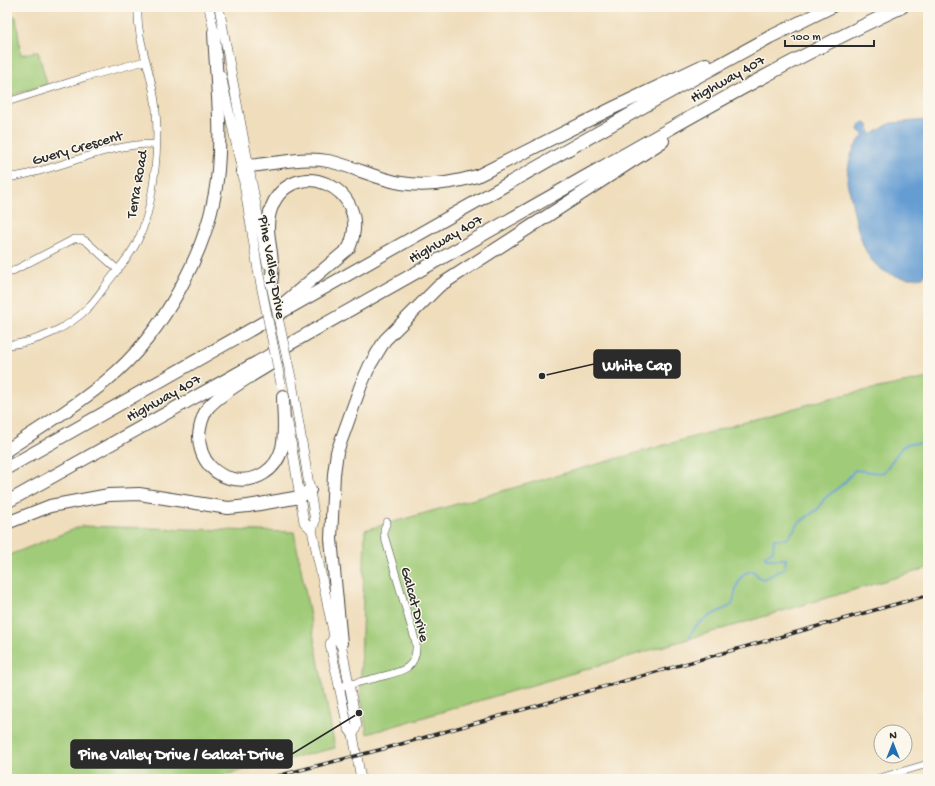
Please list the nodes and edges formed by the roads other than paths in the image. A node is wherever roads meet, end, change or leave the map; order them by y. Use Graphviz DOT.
graph roads {
  1 [pos="138,7"];
  2 [pos="209,7"];
  3 [pos="220,7"];
  4 [pos="831,7"];
  5 [pos="902,7"];
  6 [pos="214,32"];
  7 [pos="770,37"];
  8 [pos="146,61"];
  9 [pos="729,95"];
  10 [pos="7,102"];
  11 [pos="156,144"];
  12 [pos="245,168"];
  13 [pos="7,174"];
  14 [pos="266,269"];
  15 [pos="118,270"];
  16 [pos="7,274"];
  17 [pos="271,285"];
  18 [pos="328,323"];
  19 [pos="257,325"];
  20 [pos="7,345"];
  21 [pos="282,390"];
  22 [pos="7,450"];
  23 [pos="7,468"];
  24 [pos="305,494"];
  25 [pos="7,502"];
  26 [pos="387,522"];
  27 [pos="7,523"];
  28 [pos="337,640"];
  29 [pos="349,685"];
  30 [pos="339,687"];
  31 [pos="353,736"];
  32 [pos="928,764"];
  33 [pos="361,779"];
  34 [pos="876,779"];
  1 -- 8 [label="street, Terra Road"];
  2 -- 6 [label="main road, Pine Valley Drive"];
  3 -- 12 [label="main road, Pine Valley Drive"];
  4 -- 7 [label="highway, Highway 407"];
  5 -- 9 [label="highway, Highway 407"];
  6 -- 12 [label="main road, Pine Valley Drive"];
  6 -- 22 [label="highway"];
  7 -- 12 [label="highway"];
  7 -- 19 [label="highway, Highway 407"];
  8 -- 10 [label="street"];
  8 -- 11 [label="street, Terra Road"];
  9 -- 18 [label="highway, Highway 407"];
  9 -- 28 [label="highway"];
  11 -- 13 [label="street, Guery Crescent"];
  11 -- 15 [label="street, Terra Road"];
  12 -- 14 [label="main road, Pine Valley Drive"];
  14 -- 17 [label="highway"];
  14 -- 19 [label="highway"];
  14 -- 21 [label="main road, Pine Valley Drive, bridge"];
  15 -- 16 [label="street"];
  15 -- 20 [label="street, Terra Road"];
  17 -- 24 [label="main road, Pine Valley Drive, bridge"];
  18 -- 21 [label="highway"];
  18 -- 25 [label="highway, Highway 407"];
  19 -- 23 [label="highway, Highway 407"];
  21 -- 24 [label="main road, Pine Valley Drive"];
  24 -- 27 [label="highway"];
  24 -- 28 [label="main road, Pine Valley Drive"];
  26 -- 29 [label="street, Galcat Drive"];
  28 -- 29 [label="main road, Pine Valley Drive"];
  28 -- 30 [label="main road, Pine Valley Drive"];
  29 -- 30 [label="street, Galcat Drive"];
  29 -- 31 [label="main road, Pine Valley Drive"];
  30 -- 31 [label="main road, Pine Valley Drive"];
  31 -- 33 [label="main road, Pine Valley Drive"];
  32 -- 34 [label="street"];
}
